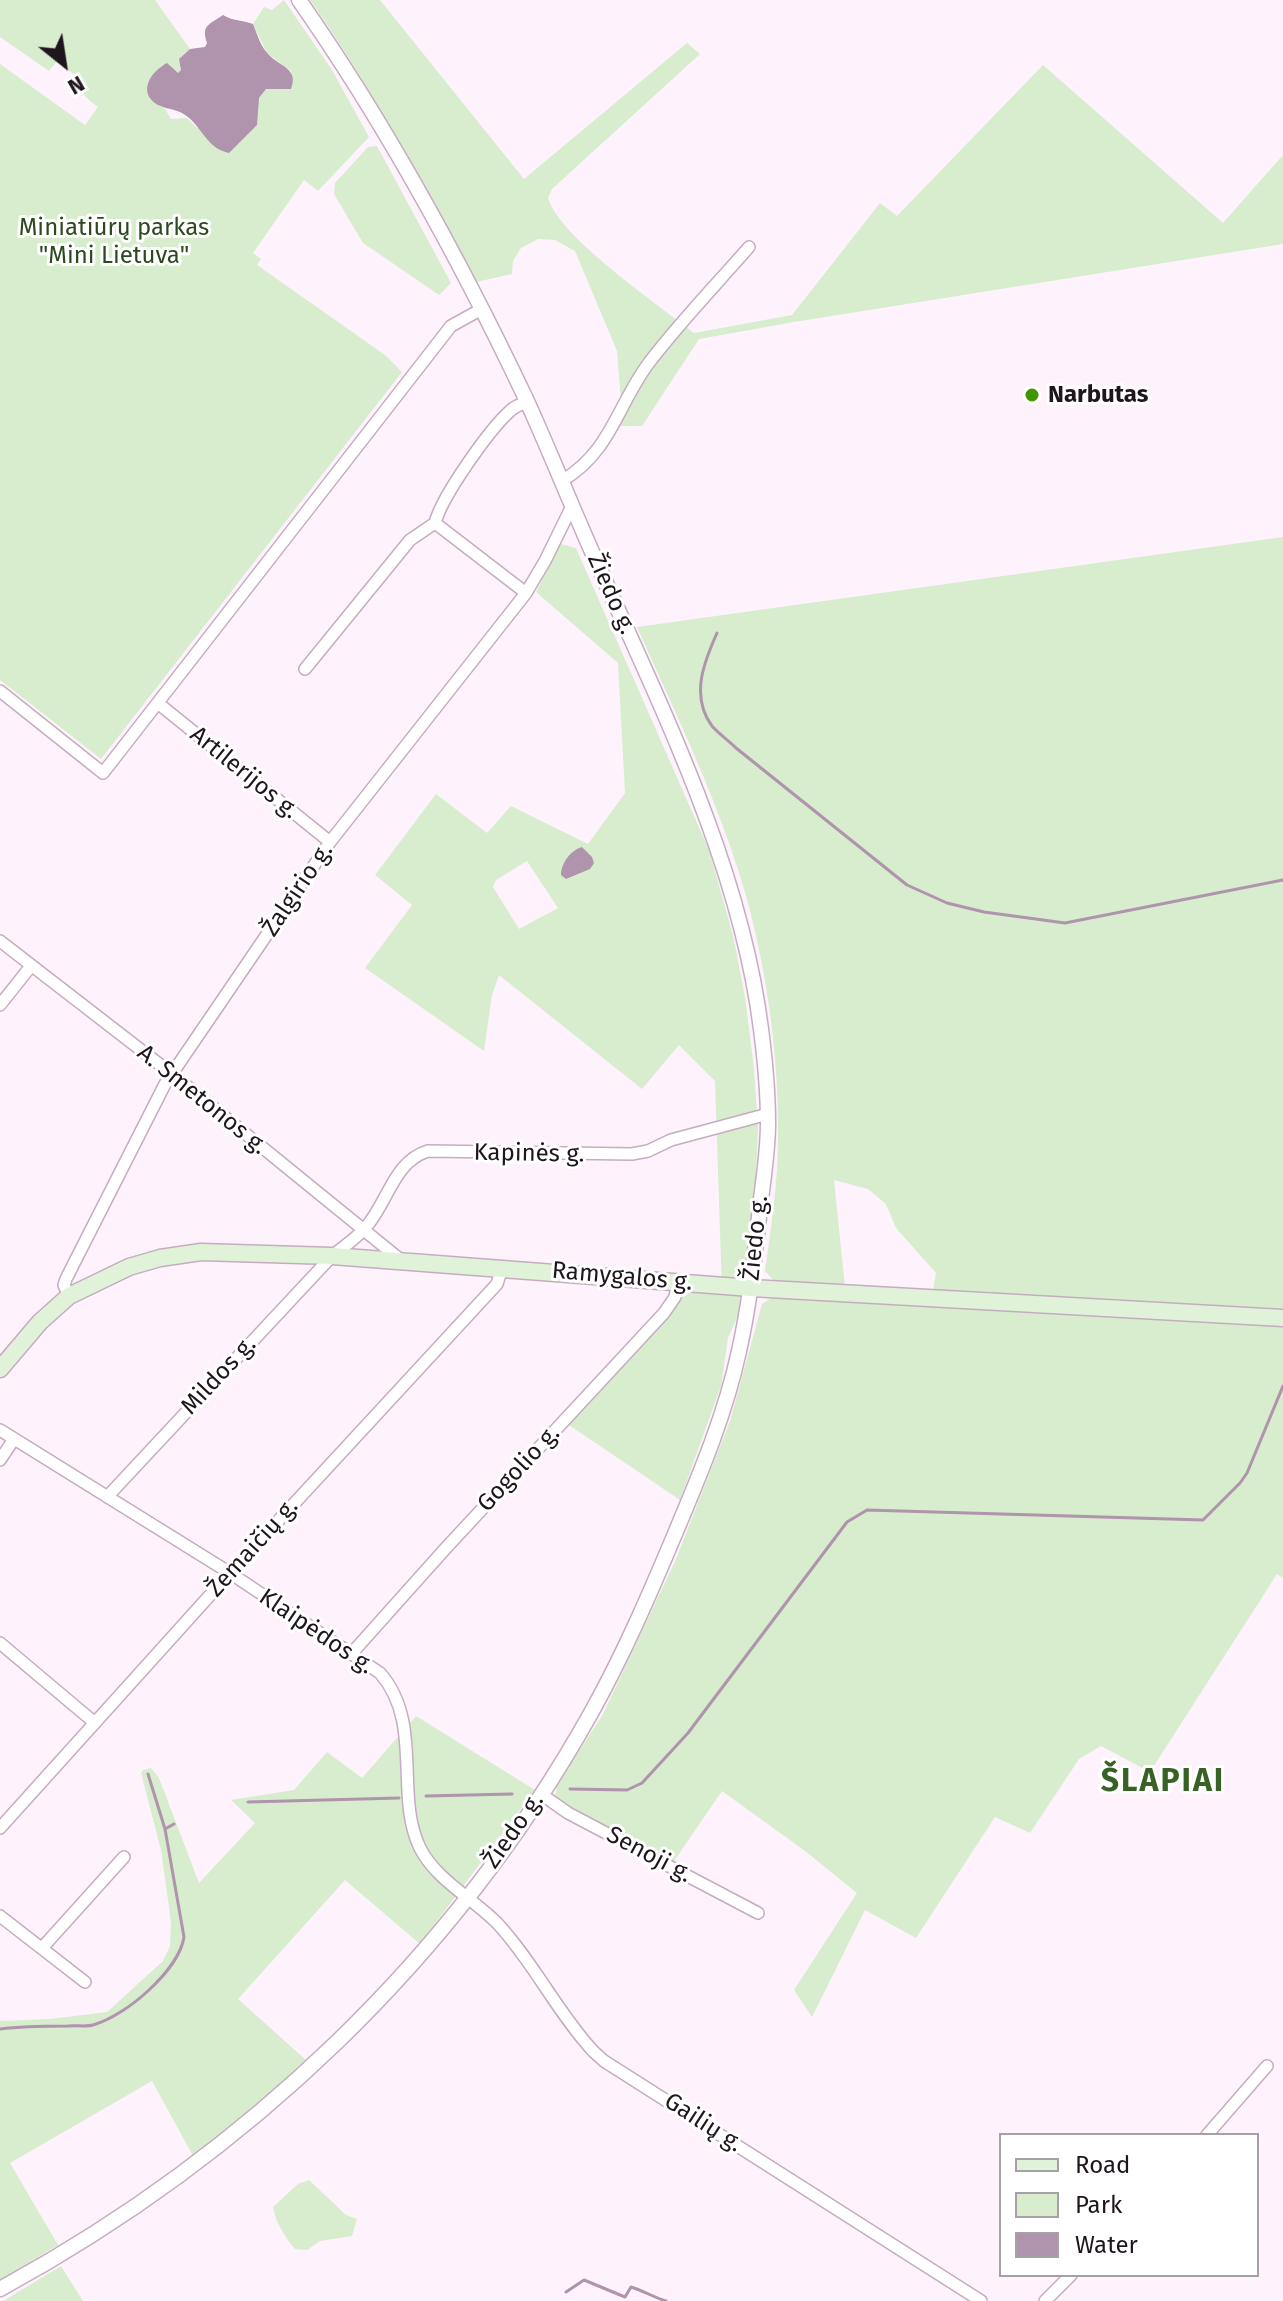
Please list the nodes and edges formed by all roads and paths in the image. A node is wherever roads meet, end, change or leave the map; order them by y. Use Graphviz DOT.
graph roads {
  1 [pos="299,0"];
  2 [pos="749,247"];
  3 [pos="480,310"];
  4 [pos="527,402"];
  5 [pos="562,481"];
  6 [pos="572,506"];
  7 [pos="435,523"];
  8 [pos="526,593"];
  9 [pos="305,669"];
  10 [pos="0,691"];
  11 [pos="159,704"];
  12 [pos="330,842"];
  13 [pos="0,941"];
  14 [pos="31,966"];
  15 [pos="0,1005"];
  16 [pos="172,1074"];
  17 [pos="768,1114"];
  18 [pos="365,1229"];
  19 [pos="332,1256"];
  20 [pos="403,1261"];
  21 [pos="502,1268"];
  22 [pos="678,1282"];
  23 [pos="751,1288"];
  24 [pos="69,1296"];
  25 [pos="1283,1318"];
  26 [pos="0,1369"];
  27 [pos="0,1430"];
  28 [pos="14,1439"];
  29 [pos="0,1460"];
  30 [pos="107,1497"];
  31 [pos="230,1573"];
  32 [pos="0,1643"];
  33 [pos="352,1653"];
  34 [pos="95,1723"];
  35 [pos="541,1794"];
  36 [pos="0,1828"];
  37 [pos="124,1857"];
  38 [pos="467,1897"];
  39 [pos="758,1913"];
  40 [pos="0,1916"];
  41 [pos="42,1948"];
  42 [pos="85,1982"];
  43 [pos="1267,2066"];
  44 [pos="1209,2133"];
  45 [pos="1069,2277"];
  46 [pos="0,2289"];
  47 [pos="981,2301"];
  48 [pos="1045,2301"];
  1 -- 3 [label="street, Žiedo g."];
  2 -- 5 [label="street"];
  3 -- 4 [label="street, Žiedo g."];
  3 -- 11 [label="street"];
  4 -- 5 [label="street, Žiedo g."];
  4 -- 7 [label="street"];
  5 -- 6 [label="street, Žiedo g."];
  6 -- 8 [label="street, Žalgirio g."];
  6 -- 17 [label="street, Žiedo g."];
  7 -- 8 [label="street"];
  7 -- 9 [label="street"];
  8 -- 12 [label="street, Žalgirio g."];
  10 -- 11 [label="street"];
  11 -- 12 [label="street, Artilerijos g."];
  12 -- 16 [label="street, Žalgirio g."];
  13 -- 14 [label="street, A. Smetonos g."];
  14 -- 15 [label="street"];
  14 -- 16 [label="street, A. Smetonos g."];
  16 -- 18 [label="street, A. Smetonos g."];
  16 -- 24 [label="street, Žalgirio g."];
  17 -- 18 [label="street, Kapinės g."];
  17 -- 23 [label="street, Žiedo g."];
  18 -- 19 [label="street, Kapinės g."];
  18 -- 20 [label="street, A. Smetonos g."];
  19 -- 20 [label="main road, Ramygalos g."];
  19 -- 24 [label="main road, Ramygalos g."];
  19 -- 30 [label="street, Mildos g."];
  20 -- 21 [label="main road, Ramygalos g."];
  21 -- 22 [label="main road, Ramygalos g."];
  21 -- 31 [label="street, Žemaičių g."];
  22 -- 23 [label="main road, Ramygalos g."];
  22 -- 33 [label="street, Gogolio g."];
  23 -- 25 [label="main road, Ramygalos g."];
  23 -- 35 [label="street, Žiedo g."];
  24 -- 26 [label="main road, Ramygalos g."];
  27 -- 28 [label="street, Klaipėdos g."];
  28 -- 29 [label="street"];
  28 -- 30 [label="street, Klaipėdos g."];
  30 -- 31 [label="street, Klaipėdos g."];
  31 -- 33 [label="street, Klaipėdos g."];
  31 -- 34 [label="street, Žemaičių g."];
  32 -- 34 [label="street"];
  33 -- 38 [label="street, Klaipėdos g."];
  34 -- 36 [label="street, Žemaičių g."];
  35 -- 38 [label="street, Žiedo g."];
  35 -- 39 [label="street, Senoji g."];
  37 -- 41 [label="street"];
  38 -- 46 [label="street, Žiedo g."];
  38 -- 47 [label="street, Gailių g."];
  40 -- 41 [label="street"];
  41 -- 42 [label="street"];
  43 -- 44 [label="street"];
  45 -- 48 [label="street"];
}
